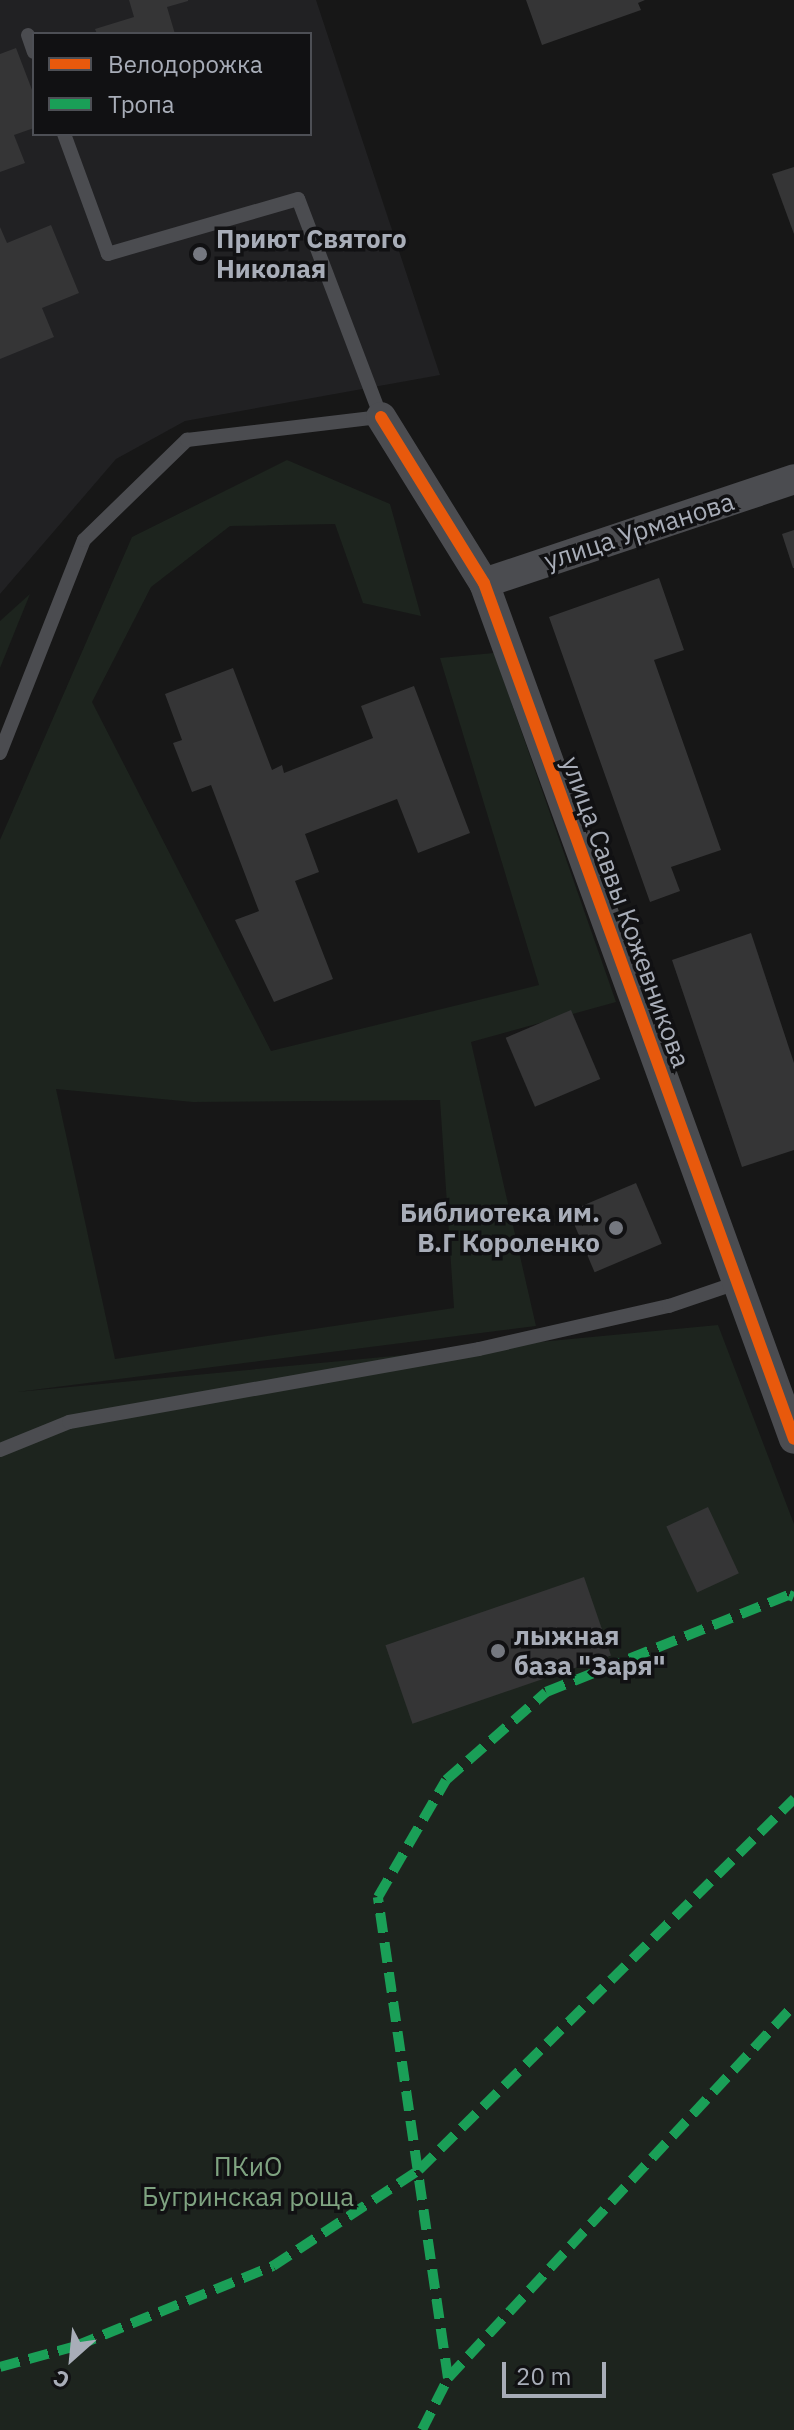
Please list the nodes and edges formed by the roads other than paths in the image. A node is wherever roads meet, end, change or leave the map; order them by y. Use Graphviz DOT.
graph roads {
  1 [pos="28,35"];
  2 [pos="32,46"];
  3 [pos="65,136"];
  4 [pos="381,417"];
  5 [pos="794,479"];
  6 [pos="484,583"];
  7 [pos="0,753"];
  8 [pos="739,1282"];
  9 [pos="794,1439"];
  10 [pos="0,1450"];
  1 -- 2 [label="lane"];
  3 -- 4 [label="lane"];
  4 -- 6 [label="street, улица Саввы Кожевникова"];
  4 -- 7 [label="lane"];
  5 -- 6 [label="street, улица Урманова"];
  6 -- 8 [label="street, улица Саввы Кожевникова"];
  8 -- 9 [label="street, улица Саввы Кожевникова"];
  8 -- 10 [label="lane"];
}
